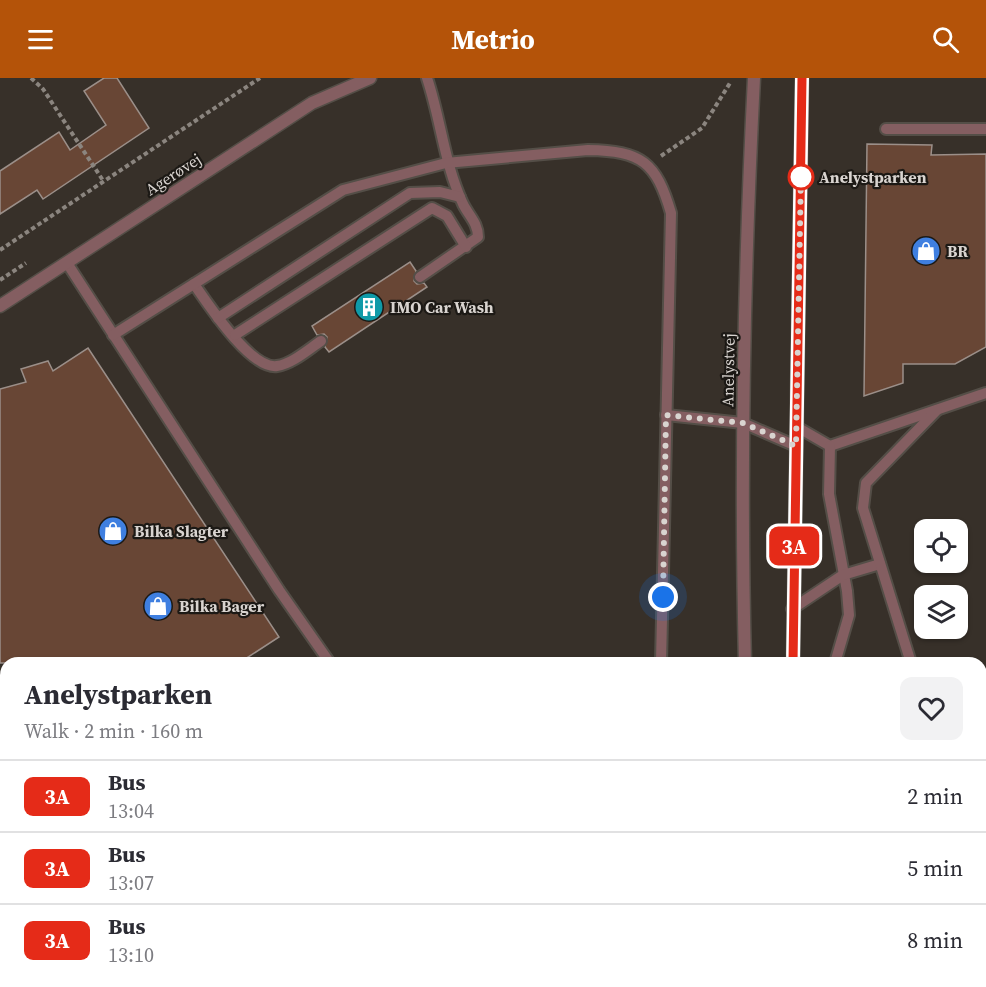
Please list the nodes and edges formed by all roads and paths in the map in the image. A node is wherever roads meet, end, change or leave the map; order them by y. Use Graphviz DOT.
graph roads {
  1 [pos="32,78"];
  2 [pos="260,78"];
  3 [pos="370,78"];
  4 [pos="427,78"];
  5 [pos="754,78"];
  6 [pos="802,78"];
  7 [pos="730,83"];
  8 [pos="886,129"];
  9 [pos="986,129"];
  10 [pos="446,163"];
  11 [pos="648,165"];
  12 [pos="104,182"];
  13 [pos="460,197"];
  14 [pos="466,247"];
  15 [pos="0,250"];
  16 [pos="26,262"];
  17 [pos="67,263"];
  18 [pos="420,277"];
  19 [pos="0,280"];
  20 [pos="194,284"];
  21 [pos="0,306"];
  22 [pos="218,318"];
  23 [pos="114,335"];
  24 [pos="235,336"];
  25 [pos="321,341"];
  26 [pos="986,393"];
  27 [pos="937,410"];
  28 [pos="666,415"];
  29 [pos="743,423"];
  30 [pos="796,427"];
  31 [pos="796,446"];
  32 [pos="830,446"];
  33 [pos="879,564"];
  34 [pos="843,575"];
  35 [pos="792,609"];
  36 [pos="326,657"];
  37 [pos="661,657"];
  38 [pos="745,657"];
  39 [pos="793,657"];
  40 [pos="837,657"];
  41 [pos="909,657"];
  1 -- 12 [label="path"];
  2 -- 12 [label="path"];
  3 -- 17 [label="street, Agerøvej"];
  4 -- 10 [label="lane"];
  5 -- 29 [label="street, Anelystvej"];
  6 -- 30 [label="street"];
  7 -- 11 [label="path"];
  8 -- 9 [label="lane"];
  10 -- 11 [label="lane"];
  10 -- 13 [label="lane"];
  10 -- 20 [label="lane"];
  11 -- 28 [label="lane"];
  12 -- 15 [label="path"];
  13 -- 14 [label="lane"];
  13 -- 22 [label="lane"];
  14 -- 18 [label="lane"];
  14 -- 24 [label="lane"];
  16 -- 19 [label="path"];
  17 -- 21 [label="street, Agerøvej"];
  17 -- 23 [label="lane"];
  20 -- 22 [label="lane"];
  20 -- 23 [label="lane"];
  22 -- 24 [label="lane"];
  23 -- 36 [label="lane"];
  24 -- 25 [label="lane"];
  26 -- 27 [label="lane"];
  27 -- 32 [label="lane"];
  27 -- 33 [label="lane"];
  28 -- 29 [label="lane"];
  28 -- 37 [label="lane"];
  29 -- 31 [label="lane"];
  29 -- 38 [label="street, Anelystvej"];
  30 -- 31 [label="street"];
  30 -- 32 [label="lane"];
  31 -- 35 [label="street"];
  32 -- 34 [label="lane"];
  33 -- 34 [label="lane"];
  33 -- 41 [label="lane"];
  34 -- 35 [label="lane"];
  34 -- 40 [label="lane"];
  35 -- 39 [label="street"];
}
